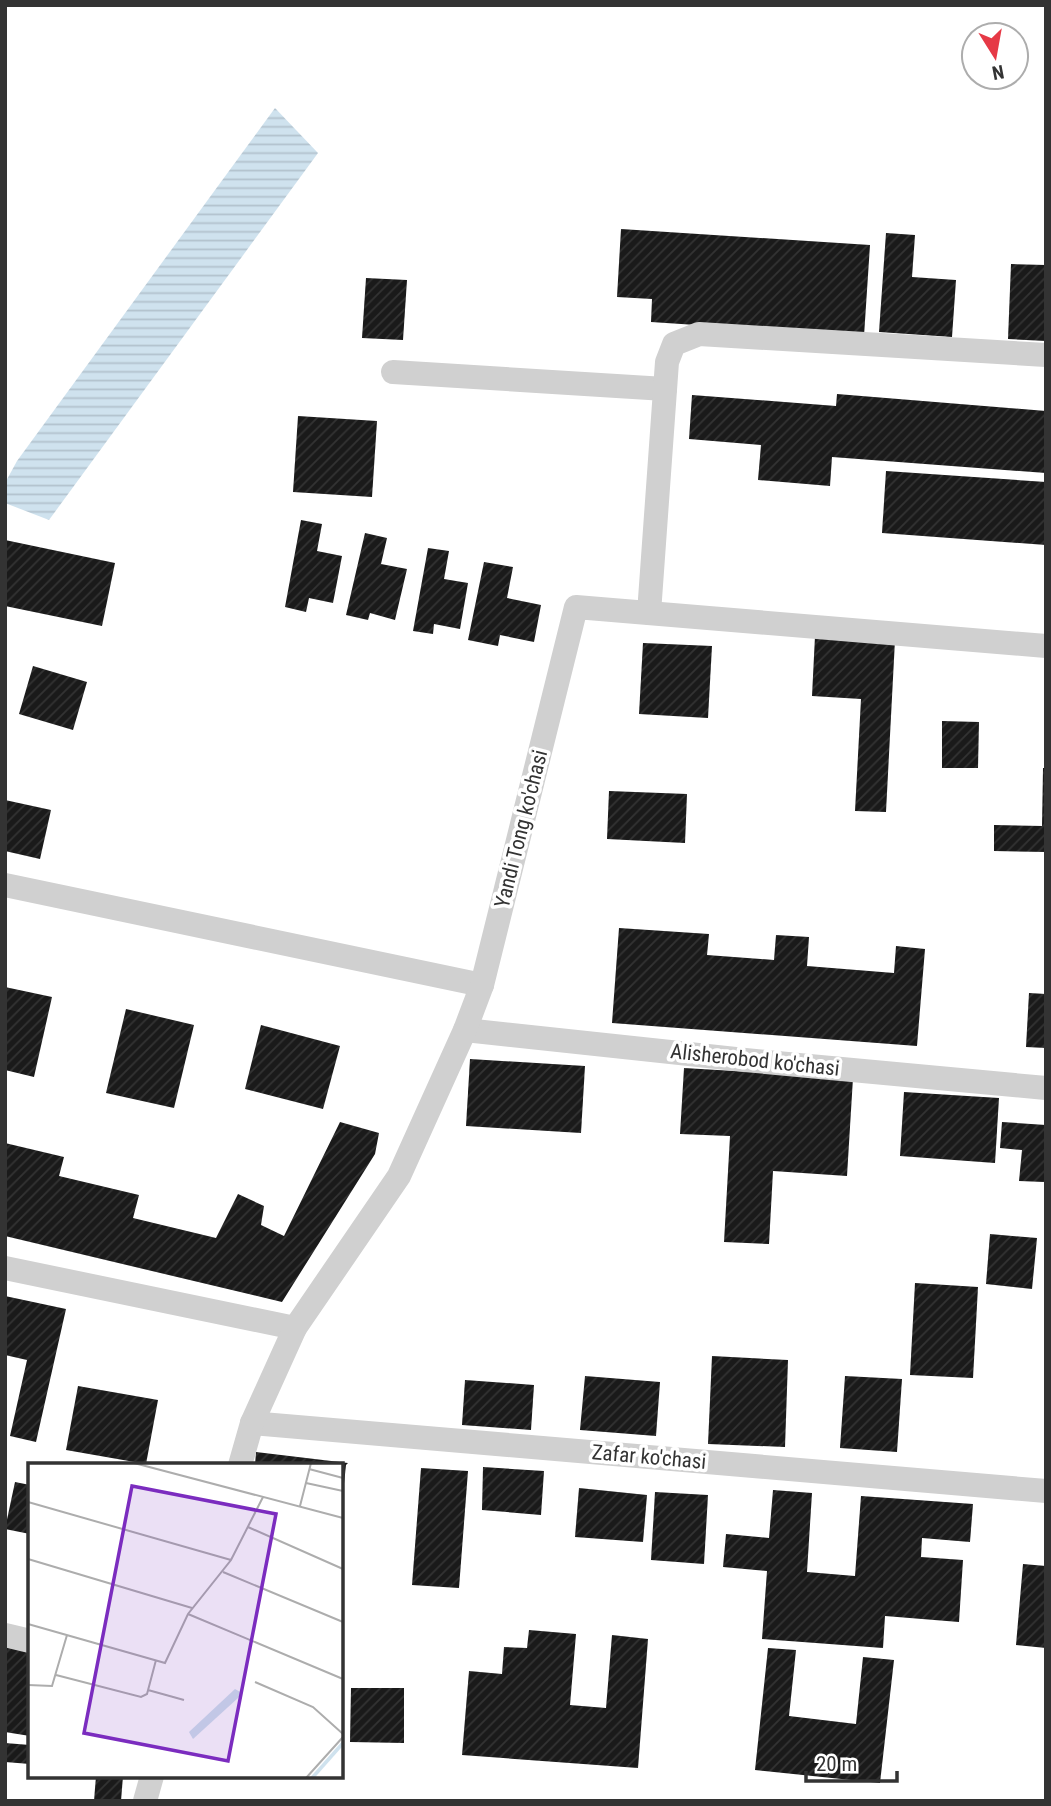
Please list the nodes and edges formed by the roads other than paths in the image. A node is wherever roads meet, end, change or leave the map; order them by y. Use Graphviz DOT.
graph roads {
  1 [pos="1046,355"];
  2 [pos="393,372"];
  3 [pos="665,389"];
  4 [pos="649,613"];
  5 [pos="1046,646"];
  6 [pos="5,885"];
  7 [pos="482,985"];
  8 [pos="465,1030"];
  9 [pos="1046,1088"];
  10 [pos="5,1268"];
  11 [pos="295,1328"];
  12 [pos="252,1423"];
  13 [pos="241,1463"];
  14 [pos="1046,1491"];
  15 [pos="5,1635"];
  16 [pos="28,1641"];
  17 [pos="151,1778"];
  18 [pos="145,1801"];
  1 -- 3 [label="street"];
  2 -- 3 [label="street"];
  3 -- 4 [label="street"];
  4 -- 5 [label="street, Yandi Tong ko'chasi"];
  4 -- 7 [label="street, Yandi Tong ko'chasi"];
  6 -- 7 [label="street"];
  7 -- 8 [label="street, Yandi Tong ko'chasi"];
  8 -- 9 [label="street, Alisherobod ko'chasi"];
  8 -- 11 [label="street, Yandi Tong ko'chasi"];
  10 -- 11 [label="street"];
  11 -- 12 [label="street, Yandi Tong ko'chasi"];
  12 -- 13 [label="street, Yandi Tong ko'chasi"];
  12 -- 14 [label="street, Zafar ko'chasi"];
  15 -- 16 [label="street"];
  17 -- 18 [label="street"];
}
